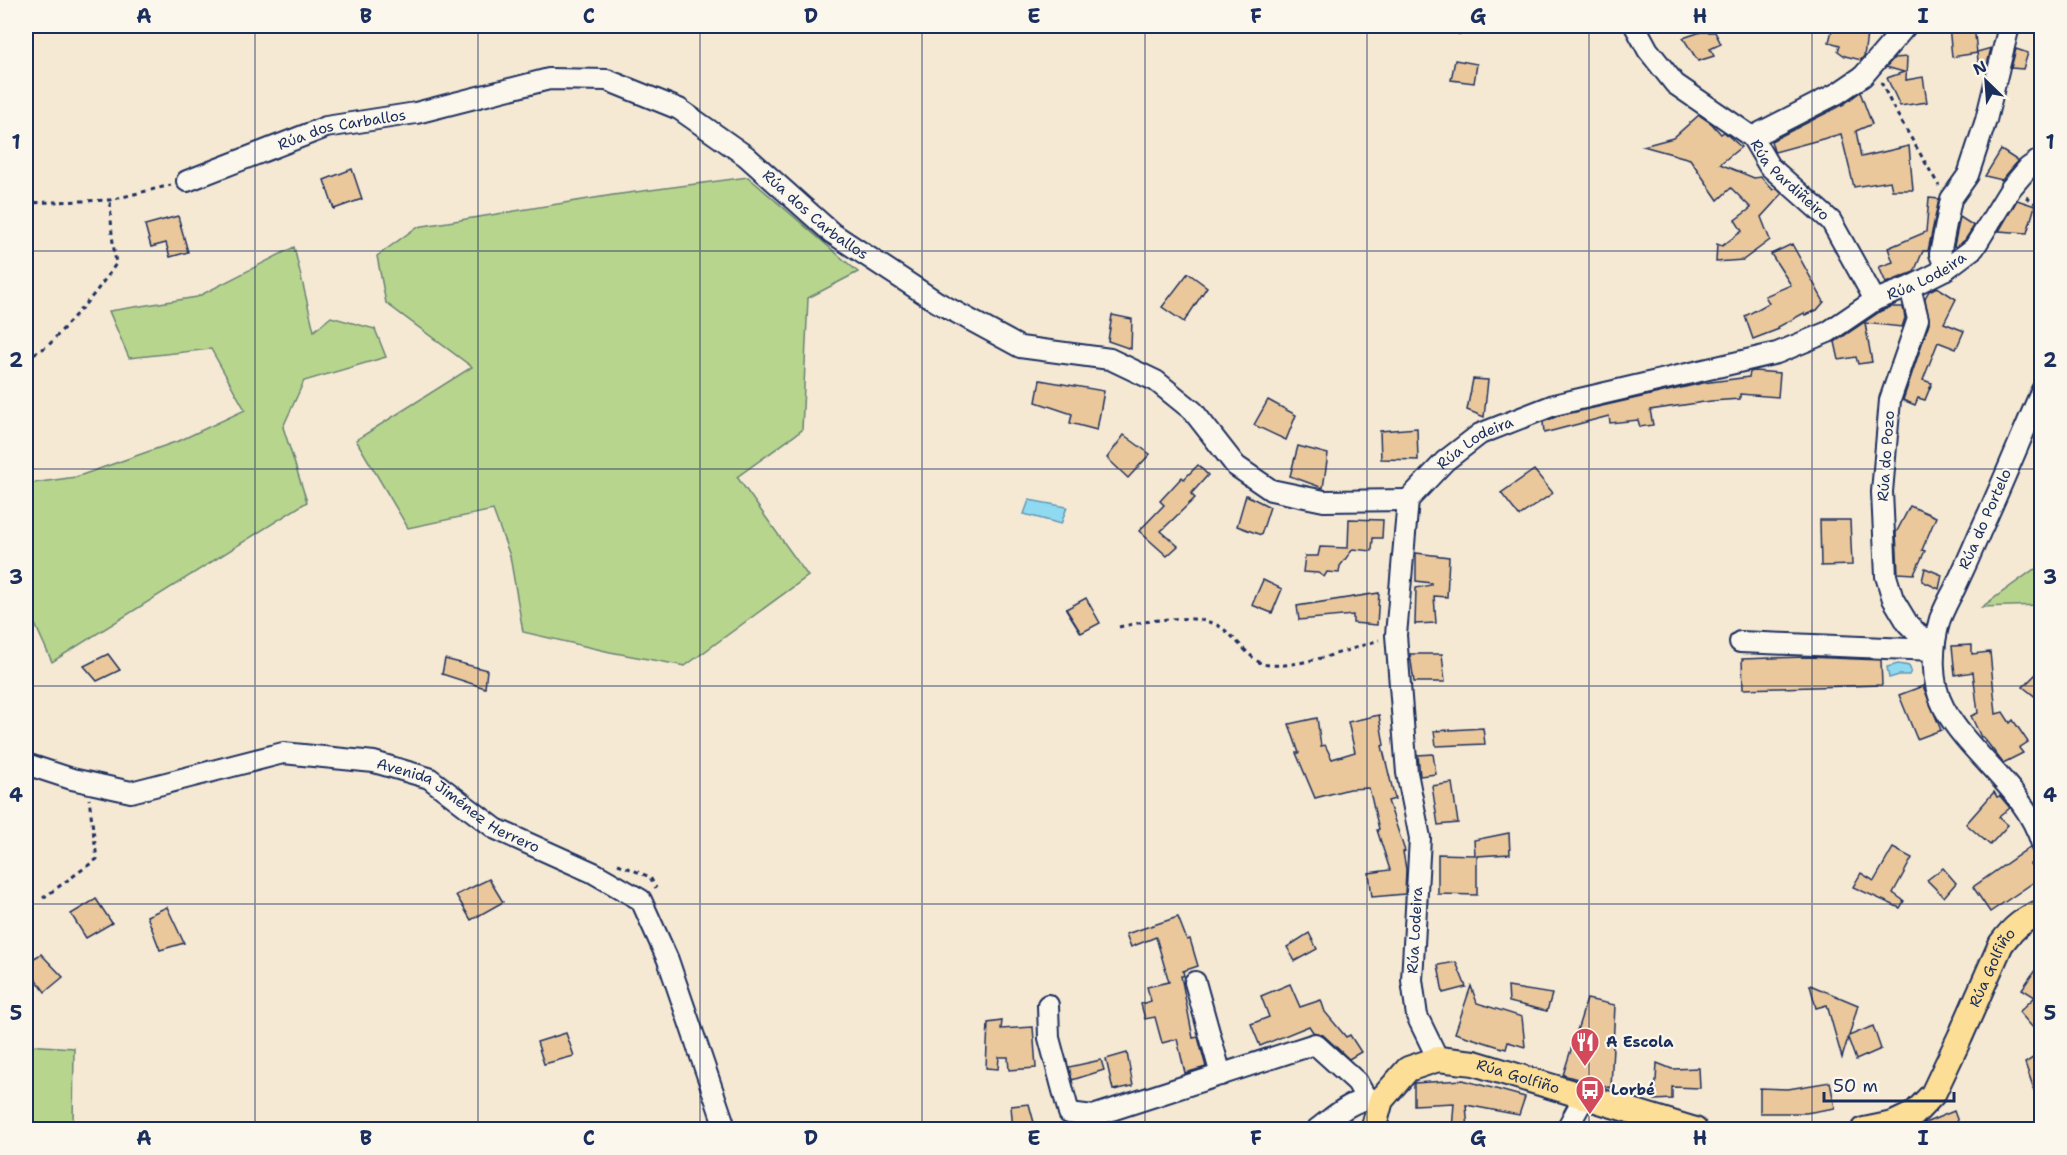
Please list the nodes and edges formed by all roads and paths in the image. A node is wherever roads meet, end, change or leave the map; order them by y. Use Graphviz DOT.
graph roads {
  1 [pos="1459,26"];
  2 [pos="1635,26"];
  3 [pos="1906,26"];
  4 [pos="2009,26"];
  5 [pos="1459,35"];
  6 [pos="1883,54"];
  7 [pos="1752,137"];
  8 [pos="2042,158"];
  9 [pos="187,181"];
  10 [pos="1951,199"];
  11 [pos="110,200"];
  12 [pos="26,203"];
  13 [pos="1946,269"];
  14 [pos="1910,287"];
  15 [pos="1875,300"];
  16 [pos="26,358"];
  17 [pos="2042,390"];
  18 [pos="1408,500"];
  19 [pos="1119,627"];
  20 [pos="1396,635"];
  21 [pos="1740,642"];
  22 [pos="1934,650"];
  23 [pos="26,764"];
  24 [pos="87,783"];
  25 [pos="2042,844"];
  26 [pos="615,863"];
  27 [pos="660,897"];
  28 [pos="43,898"];
  29 [pos="2042,912"];
  30 [pos="1195,982"];
  31 [pos="1048,1005"];
  32 [pos="1438,1059"];
  33 [pos="1221,1075"];
  34 [pos="1585,1096"];
  35 [pos="1374,1099"];
  36 [pos="726,1130"];
  37 [pos="1316,1130"];
  38 [pos="1373,1130"];
  39 [pos="1566,1130"];
  40 [pos="1695,1130"];
  41 [pos="1864,1130"];
  1 -- 5 [label="path"];
  2 -- 7 [label="street, Rúa Pardiñeiro"];
  3 -- 6 [label="street"];
  4 -- 10 [label="street"];
  6 -- 7 [label="street"];
  6 -- 10 [label="path"];
  7 -- 15 [label="street, Rúa Pardiñeiro"];
  8 -- 13 [label="street, Rúa Lodeira"];
  9 -- 11 [label="path"];
  9 -- 18 [label="street, Rúa dos Carballos"];
  10 -- 13 [label="street"];
  11 -- 12 [label="path"];
  11 -- 16 [label="path"];
  13 -- 14 [label="street, Rúa Lodeira"];
  14 -- 15 [label="street, Rúa Lodeira"];
  14 -- 22 [label="street, Rúa do Pozo"];
  15 -- 18 [label="street, Rúa Lodeira"];
  17 -- 22 [label="street, Rúa do Portelo"];
  18 -- 20 [label="street, Rúa Lodeira"];
  19 -- 20 [label="path"];
  20 -- 32 [label="street, Rúa Lodeira"];
  21 -- 22 [label="street"];
  22 -- 25 [label="street, Rúa do Portelo"];
  23 -- 24 [label="street, Avenida Jiménez Herrero"];
  24 -- 28 [label="path"];
  24 -- 36 [label="street, Avenida Jiménez Herrero"];
  26 -- 27 [label="path"];
  29 -- 41 [label="main road, Rúa Golfiño"];
  30 -- 33 [label="street"];
  31 -- 33 [label="street"];
  32 -- 34 [label="main road, Rúa Golfiño"];
  32 -- 35 [label="main road, Rúa Golfiño"];
  33 -- 35 [label="street"];
  34 -- 39 [label="street"];
  34 -- 40 [label="main road, Rúa Golfiño"];
  35 -- 37 [label="street"];
  35 -- 38 [label="main road, Rúa Golfiño"];
}
